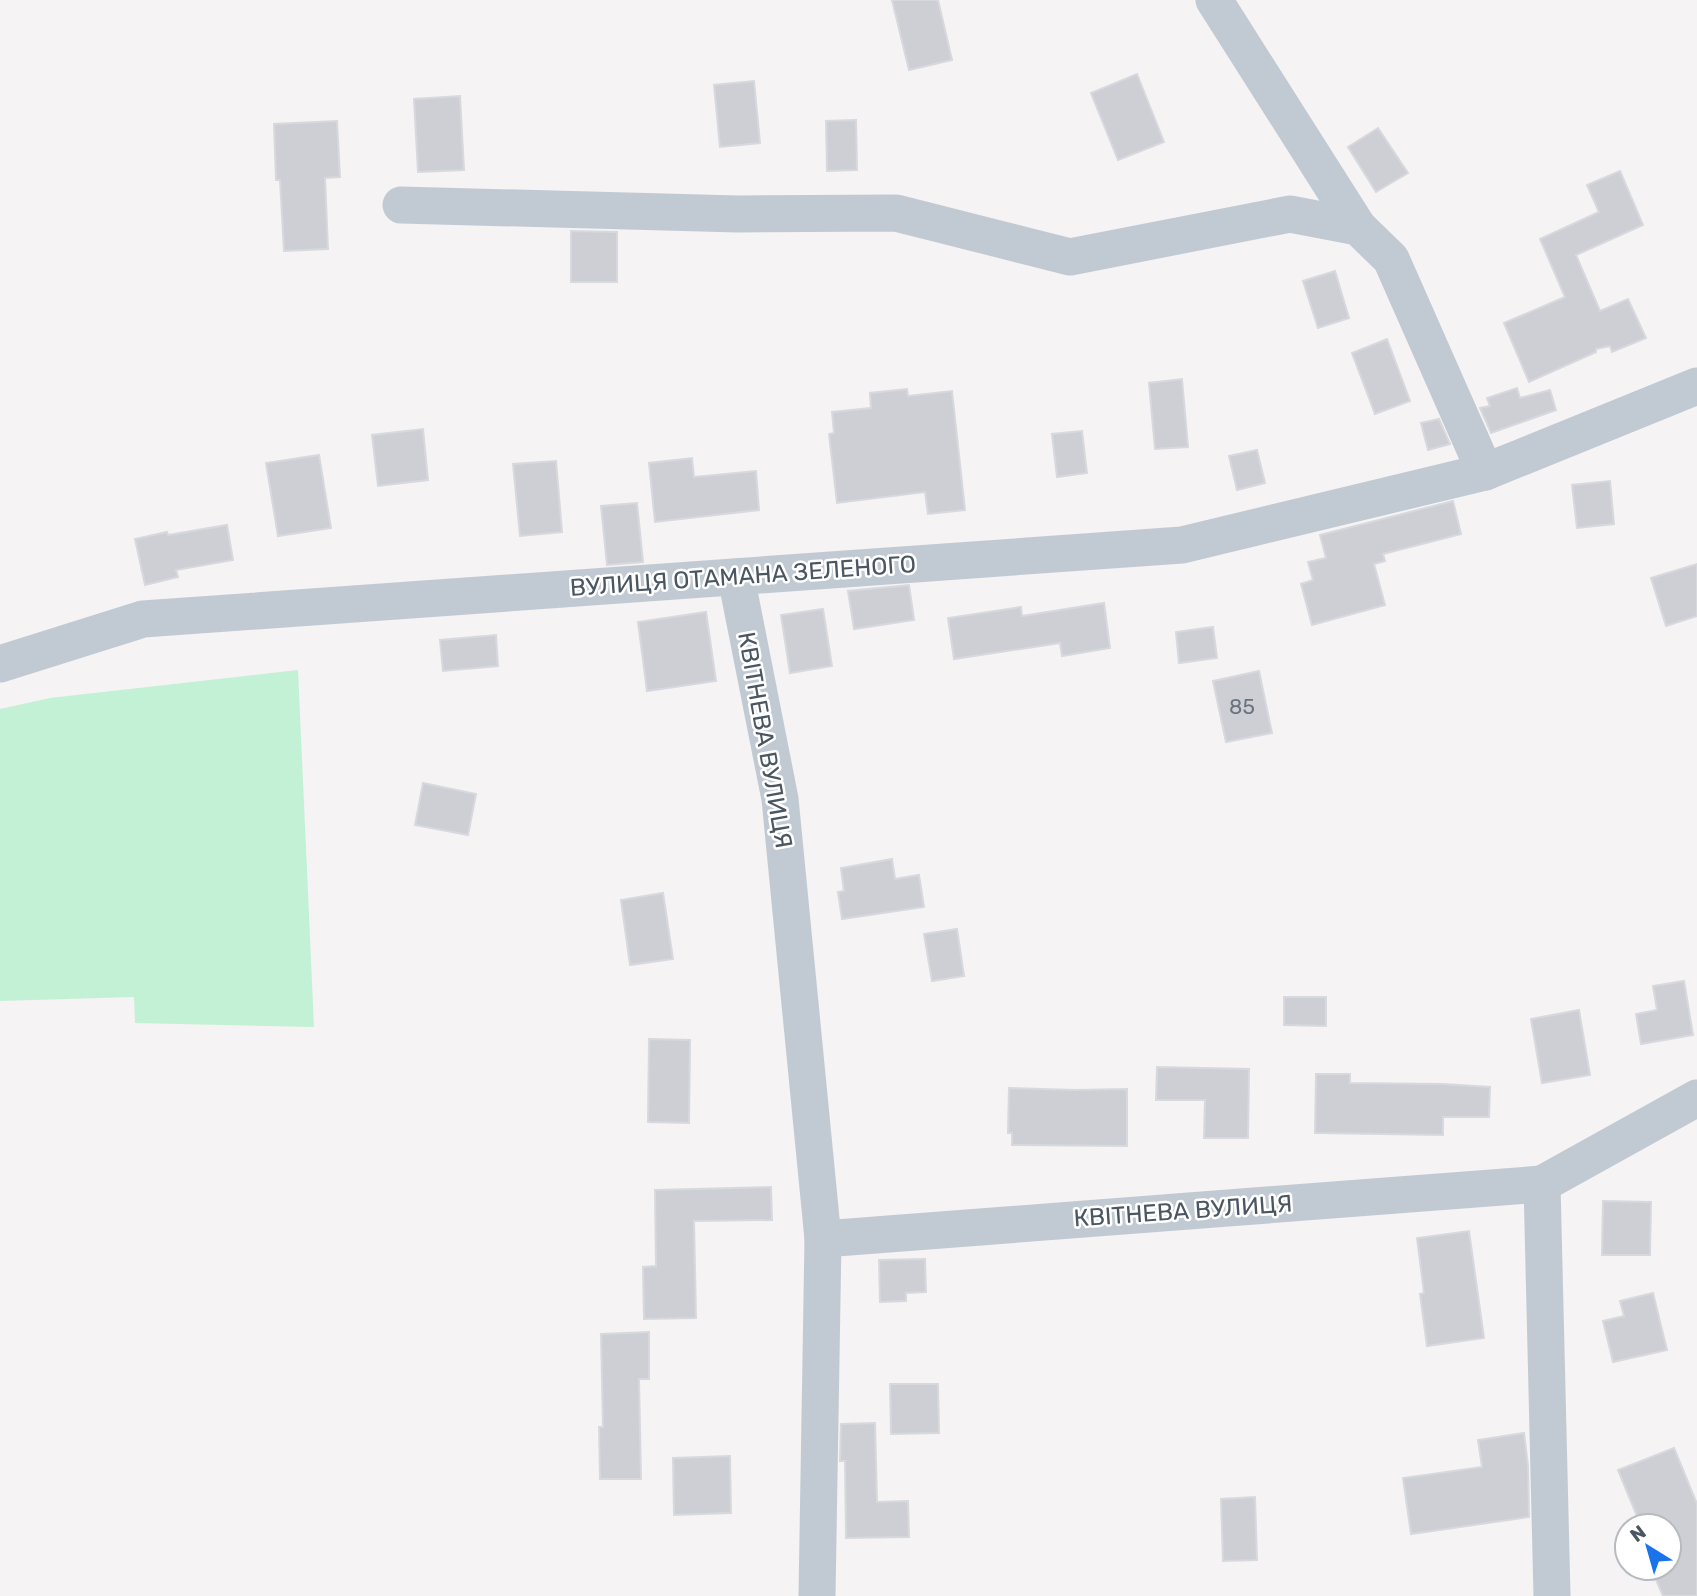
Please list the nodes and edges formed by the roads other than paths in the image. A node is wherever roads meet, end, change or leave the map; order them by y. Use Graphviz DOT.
graph roads {
  1 [pos="1214,0"];
  2 [pos="401,205"];
  3 [pos="1358,227"];
  4 [pos="1697,386"];
  5 [pos="1485,472"];
  6 [pos="736,577"];
  7 [pos="0,664"];
  8 [pos="1697,1098"];
  9 [pos="1542,1184"];
  10 [pos="823,1239"];
  11 [pos="817,1596"];
  12 [pos="1552,1596"];
  1 -- 3 [label="street"];
  2 -- 3 [label="street"];
  3 -- 5 [label="street"];
  4 -- 5 [label="street, ВУЛИЦЯ ОТАМАНА ЗЕЛЕНОГО"];
  5 -- 6 [label="street, ВУЛИЦЯ ОТАМАНА ЗЕЛЕНОГО"];
  6 -- 7 [label="street, ВУЛИЦЯ ОТАМАНА ЗЕЛЕНОГО"];
  6 -- 10 [label="street, КВІТНЕВА ВУЛИЦЯ"];
  8 -- 9 [label="street, КВІТНЕВА ВУЛИЦЯ"];
  9 -- 10 [label="street, КВІТНЕВА ВУЛИЦЯ"];
  9 -- 12 [label="street"];
  10 -- 11 [label="street, КВІТНЕВА ВУЛИЦЯ"];
}
